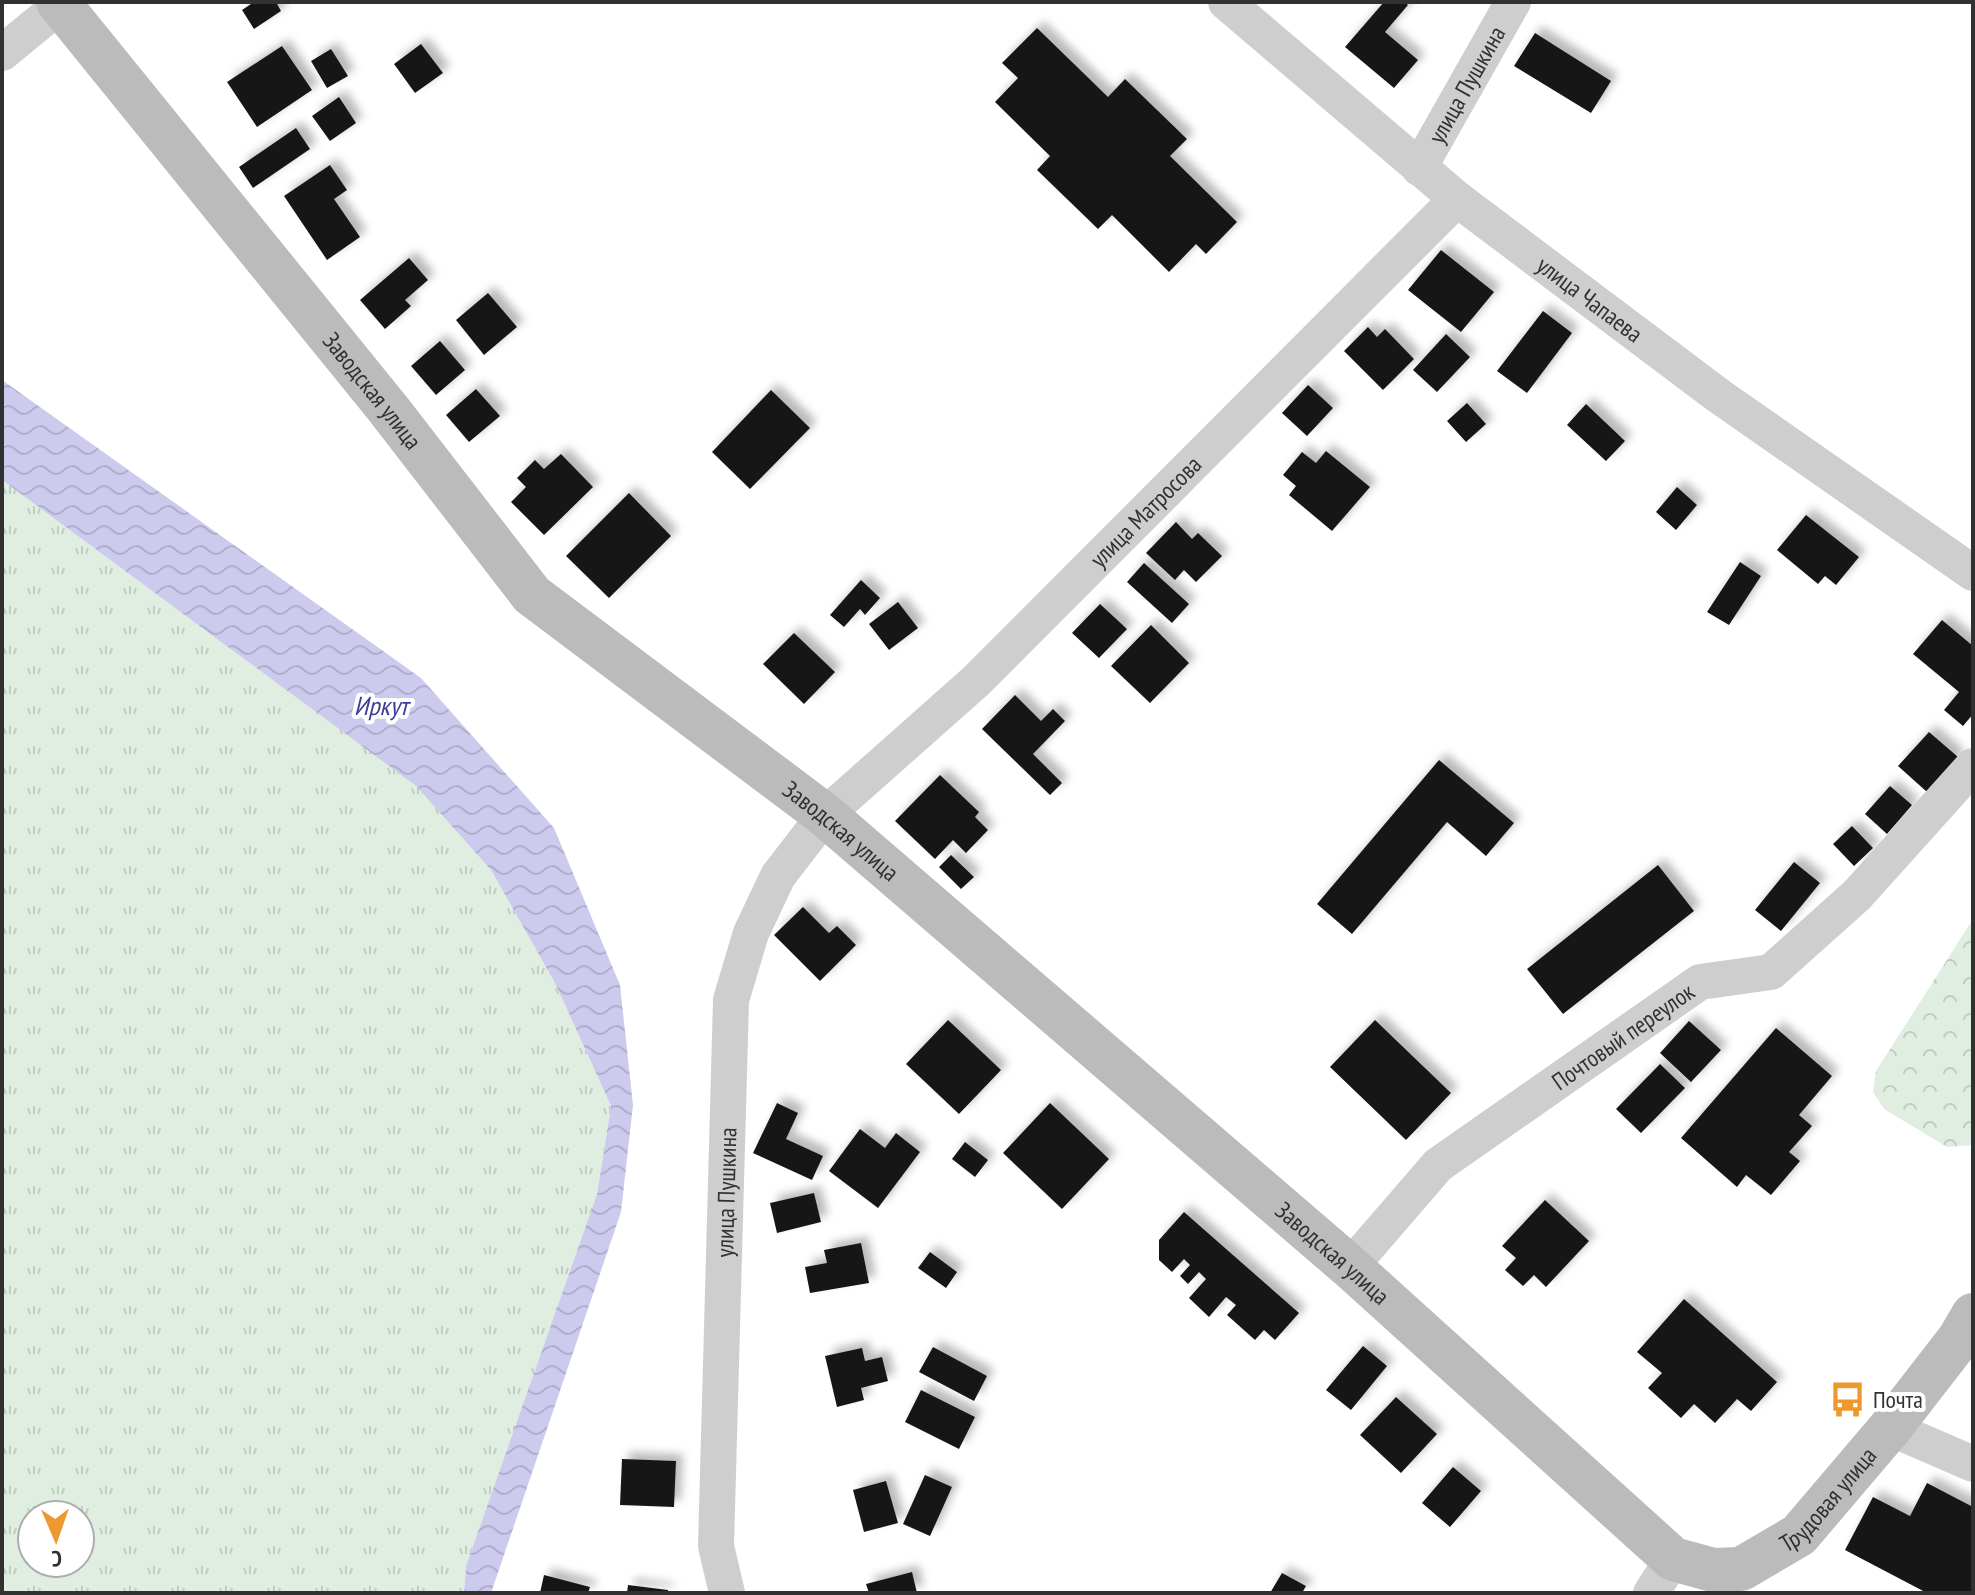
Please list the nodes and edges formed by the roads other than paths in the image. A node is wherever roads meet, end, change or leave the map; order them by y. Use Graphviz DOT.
graph roads {
  1 [pos="1226,2"];
  2 [pos="1513,2"];
  3 [pos="61,3"];
  4 [pos="2,53"];
  5 [pos="1419,168"];
  6 [pos="1457,199"];
  7 [pos="1973,573"];
  8 [pos="1973,766"];
  9 [pos="825,815"];
  10 [pos="1350,1267"];
  11 [pos="1973,1315"];
  12 [pos="1890,1428"];
  13 [pos="1973,1464"];
  14 [pos="1679,1574"];
  15 [pos="727,1593"];
  1 -- 5 [label="street, улица Чапаева"];
  2 -- 5 [label="street, улица Пушкина"];
  3 -- 4 [label="street"];
  3 -- 9 [label="street, Заводская улица"];
  5 -- 6 [label="street, улица Чапаева"];
  6 -- 7 [label="street, улица Чапаева"];
  6 -- 9 [label="street, улица Матросова"];
  8 -- 10 [label="street, Почтовый переулок"];
  9 -- 10 [label="street, Заводская улица"];
  9 -- 15 [label="street, улица Пушкина"];
  10 -- 14 [label="street, Заводская улица"];
  11 -- 12 [label="street, Трудовая улица"];
  12 -- 13 [label="street"];
  12 -- 14 [label="street, Трудовая улица"];
}
